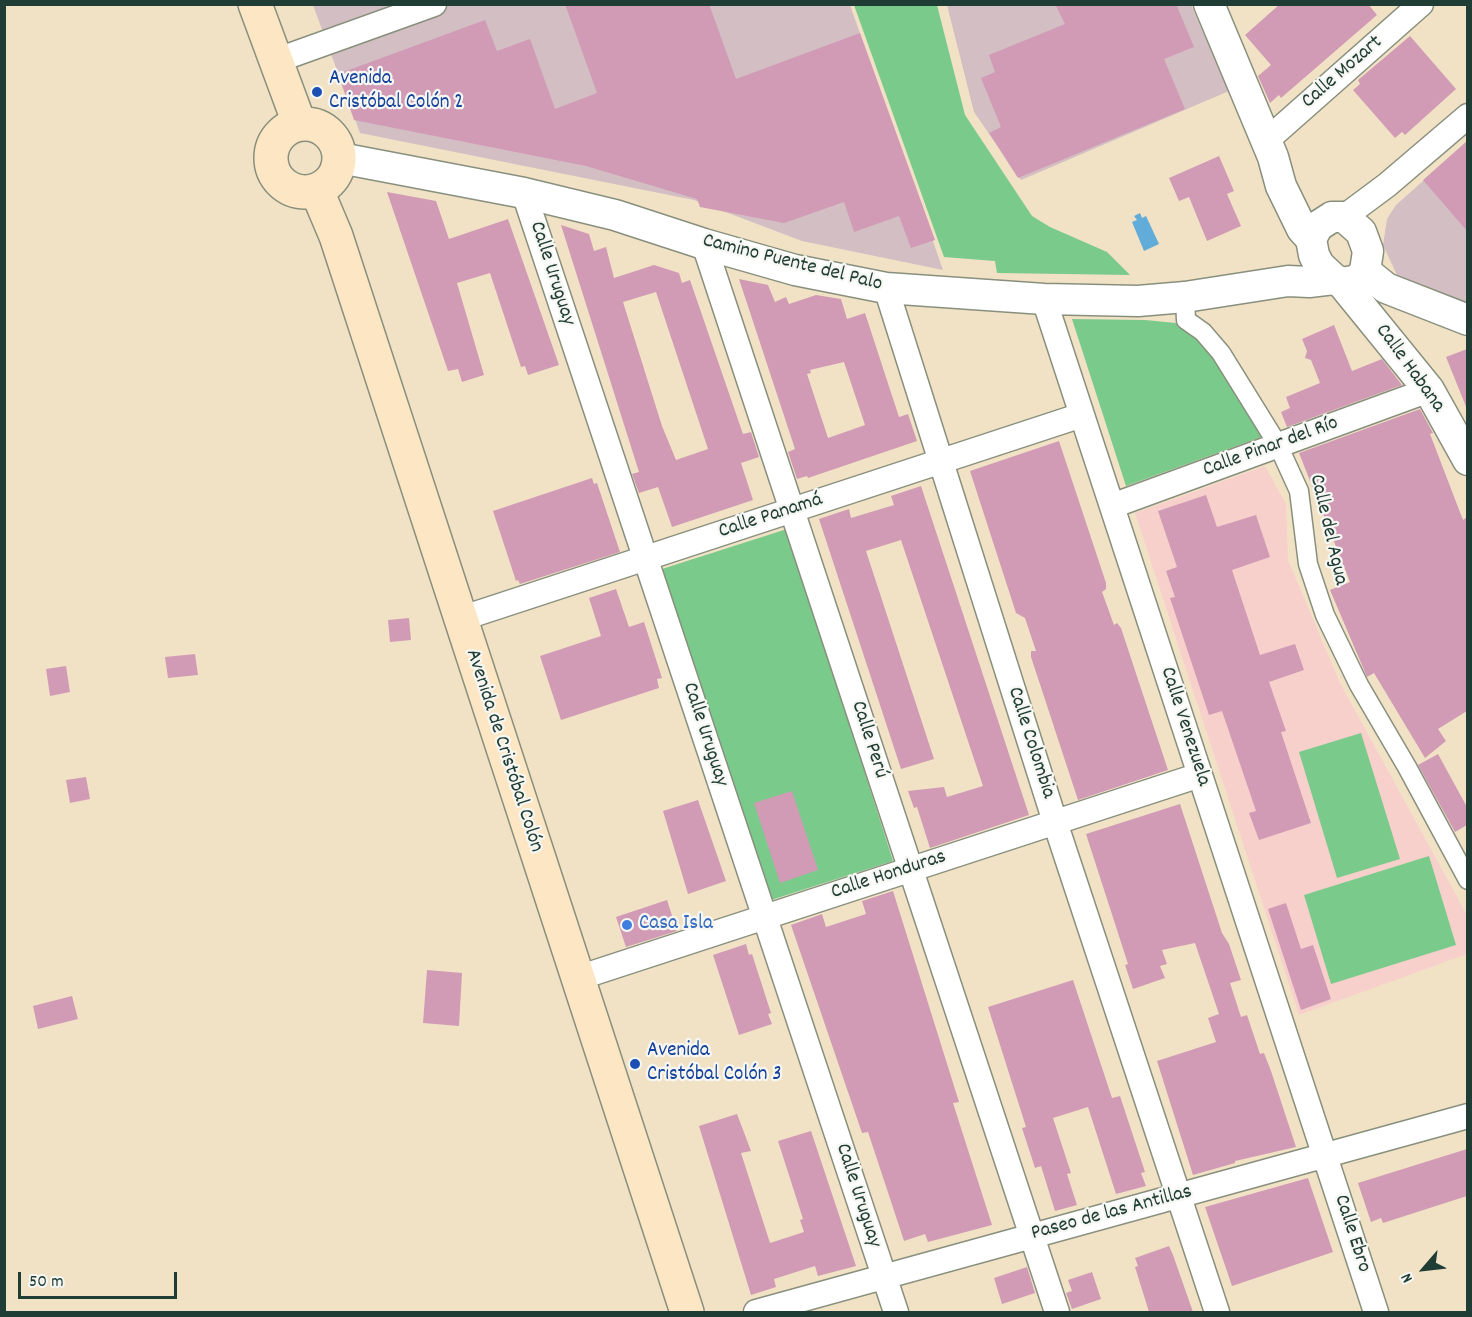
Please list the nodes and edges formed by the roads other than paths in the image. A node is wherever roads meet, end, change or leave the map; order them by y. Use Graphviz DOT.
graph roads {
  1 [pos="255,4"];
  2 [pos="434,4"];
  3 [pos="1421,4"];
  4 [pos="1220,10"];
  5 [pos="275,61"];
  6 [pos="1467,116"];
  7 [pos="299,123"];
  8 [pos="1270,149"];
  9 [pos="340,158"];
  10 [pos="317,191"];
  11 [pos="524,193"];
  12 [pos="1338,217"];
  13 [pos="704,244"];
  14 [pos="1313,247"];
  15 [pos="1347,278"];
  16 [pos="1288,281"];
  17 [pos="886,288"];
  18 [pos="1185,297"];
  19 [pos="1044,299"];
  20 [pos="1467,320"];
  21 [pos="1429,390"];
  22 [pos="1082,415"];
  23 [pos="1278,445"];
  24 [pos="1467,460"];
  25 [pos="941,462"];
  26 [pos="1112,506"];
  27 [pos="792,510"];
  28 [pos="646,558"];
  29 [pos="460,619"];
  30 [pos="1200,774"];
  31 [pos="1055,822"];
  32 [pos="910,869"];
  33 [pos="1467,880"];
  34 [pos="765,917"];
  35 [pos="578,978"];
  36 [pos="1467,1116"];
  37 [pos="1325,1156"];
  38 [pos="1179,1196"];
  39 [pos="1032,1237"];
  40 [pos="884,1277"];
  41 [pos="687,1312"];
  42 [pos="756,1312"];
  43 [pos="896,1312"];
  44 [pos="1056,1312"];
  45 [pos="1217,1312"];
  46 [pos="1376,1312"];
  1 -- 5 [label="main road"];
  2 -- 5 [label="street"];
  3 -- 8 [label="street, Calle Mozart"];
  4 -- 8 [label="street"];
  5 -- 7 [label="main road"];
  6 -- 12 [label="street"];
  7 -- 9 [label="main road"];
  7 -- 10 [label="main road"];
  8 -- 12 [label="street"];
  8 -- 14 [label="street"];
  9 -- 10 [label="main road"];
  9 -- 11 [label="street, Camino Puente del Palo"];
  10 -- 29 [label="main road, Avenida de Cristóbal Colón"];
  11 -- 13 [label="street, Camino Puente del Palo"];
  11 -- 28 [label="street, Calle Uruguay"];
  12 -- 14 [label="street"];
  12 -- 15 [label="street"];
  13 -- 17 [label="street, Camino Puente del Palo"];
  13 -- 27 [label="street, Calle Perú"];
  14 -- 15 [label="street"];
  14 -- 16 [label="street"];
  15 -- 16 [label="street, Camino Puente del Palo"];
  15 -- 20 [label="street"];
  15 -- 21 [label="street, Calle Habana"];
  16 -- 18 [label="street, Camino Puente del Palo"];
  17 -- 19 [label="street, Camino Puente del Palo"];
  17 -- 25 [label="street, Calle Colombia"];
  18 -- 19 [label="street, Camino Puente del Palo"];
  18 -- 23 [label="street, Calle del Agua"];
  19 -- 22 [label="street, Calle Venezuela"];
  21 -- 23 [label="street, Calle Pinar del Río"];
  21 -- 24 [label="street, Calle Habana"];
  22 -- 25 [label="street, Calle Panamá"];
  22 -- 26 [label="street, Calle Venezuela"];
  23 -- 26 [label="street, Calle Pinar del Río"];
  23 -- 33 [label="street, Calle del Agua"];
  25 -- 27 [label="street, Calle Panamá"];
  25 -- 31 [label="street, Calle Colombia"];
  26 -- 30 [label="street, Calle Venezuela"];
  27 -- 28 [label="street, Calle Panamá"];
  27 -- 32 [label="street, Calle Perú"];
  28 -- 29 [label="street, Calle Panamá"];
  28 -- 34 [label="street, Calle Uruguay"];
  29 -- 35 [label="main road, Avenida de Cristóbal Colón"];
  30 -- 31 [label="street, Calle Honduras"];
  30 -- 37 [label="street, Calle Venezuela"];
  31 -- 32 [label="street, Calle Honduras"];
  31 -- 38 [label="street, Calle Colombia"];
  32 -- 34 [label="street, Calle Honduras"];
  32 -- 39 [label="street, Calle Perú"];
  34 -- 35 [label="street, Calle Honduras"];
  34 -- 40 [label="street, Calle Uruguay"];
  35 -- 41 [label="main road, Avenida de Cristóbal Colón"];
  36 -- 37 [label="street, Paseo de las Antillas"];
  37 -- 38 [label="street, Paseo de las Antillas"];
  37 -- 46 [label="street, Calle Ebro"];
  38 -- 39 [label="street, Paseo de las Antillas"];
  38 -- 45 [label="street, Calle Colombia"];
  39 -- 40 [label="street, Paseo de las Antillas"];
  39 -- 44 [label="street, Calle Perú"];
  40 -- 42 [label="street, Paseo de las Antillas"];
  40 -- 43 [label="street, Calle Uruguay"];
}
